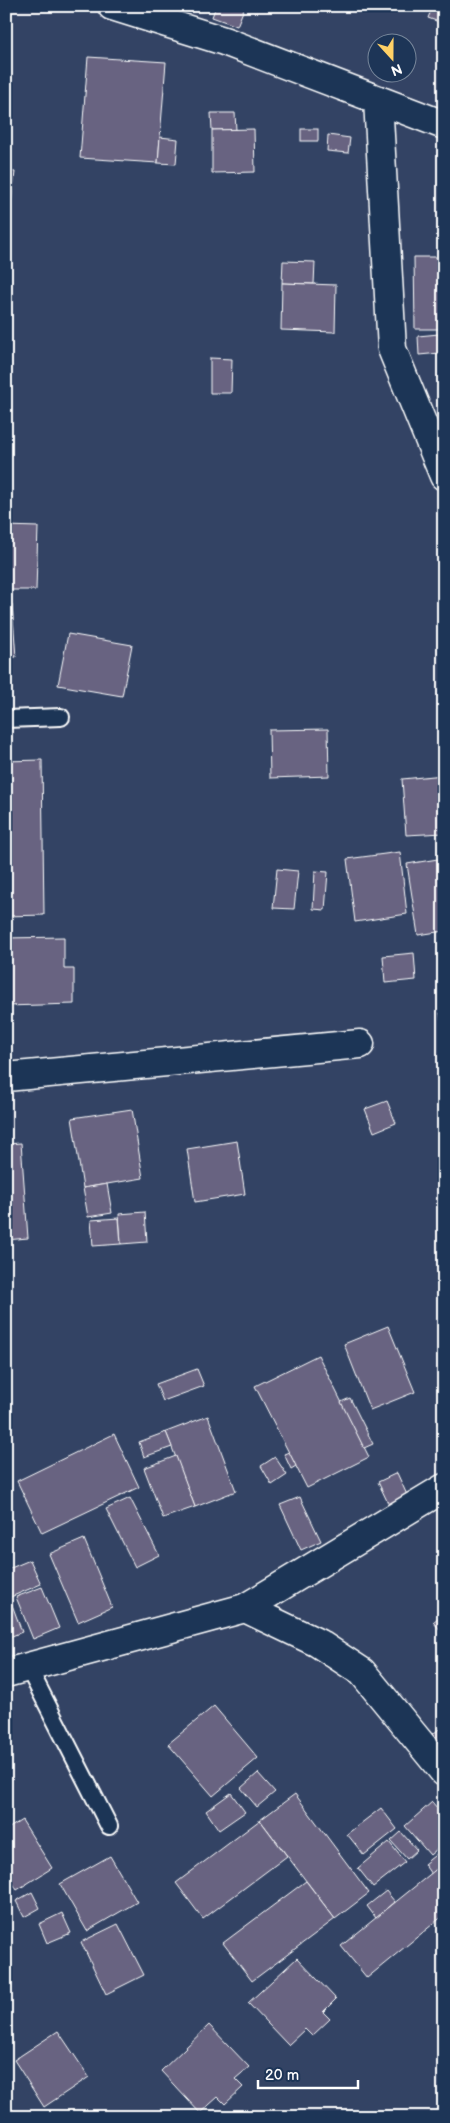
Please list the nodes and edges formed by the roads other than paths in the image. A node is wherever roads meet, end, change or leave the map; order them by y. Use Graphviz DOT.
graph roads {
  1 [pos="112,6"];
  2 [pos="378,100"];
  3 [pos="444,125"];
  4 [pos="444,476"];
  5 [pos="61,717"];
  6 [pos="6,719"];
  7 [pos="360,1044"];
  8 [pos="6,1077"];
  9 [pos="444,1488"];
  10 [pos="245,1608"];
  11 [pos="17,1670"];
  12 [pos="444,1772"];
  13 [pos="109,1826"];
  1 -- 2 [label="street"];
  2 -- 3 [label="street"];
  2 -- 4 [label="street"];
  5 -- 6 [label="lane"];
  7 -- 8 [label="street"];
  9 -- 10 [label="street"];
  10 -- 11 [label="street"];
  10 -- 12 [label="street"];
  11 -- 13 [label="lane"];
}
